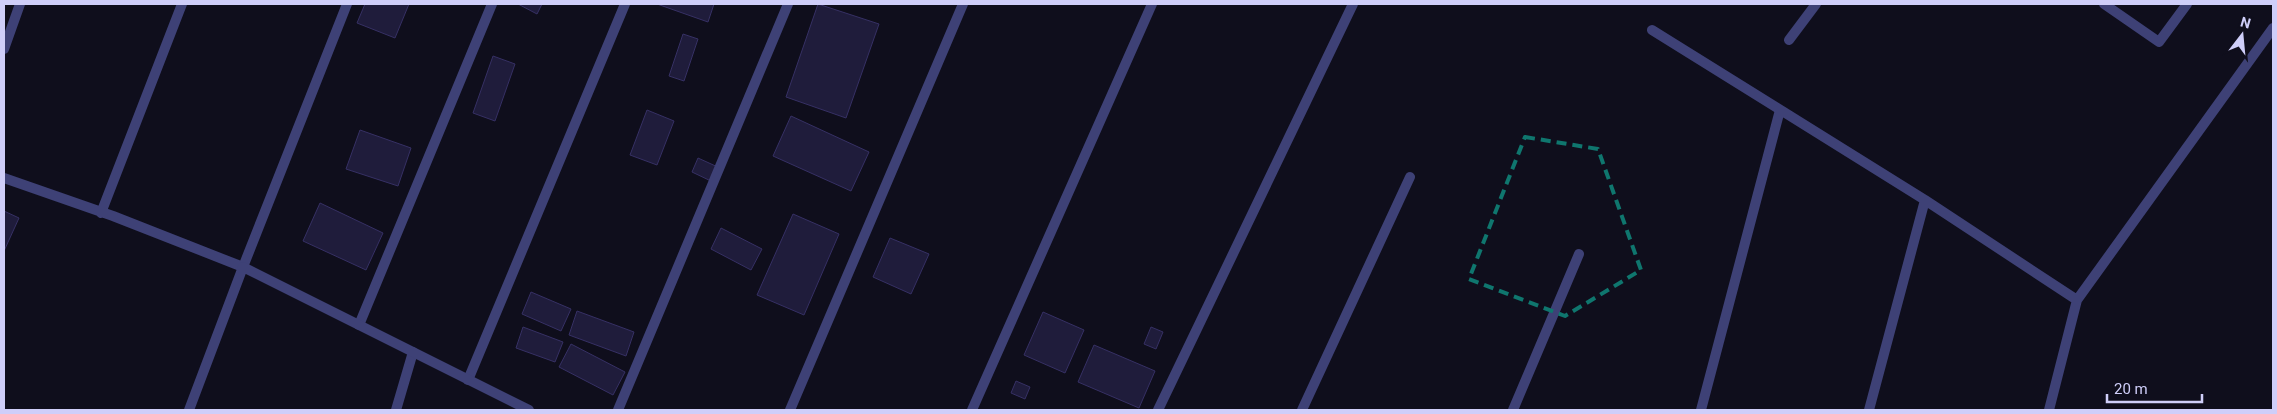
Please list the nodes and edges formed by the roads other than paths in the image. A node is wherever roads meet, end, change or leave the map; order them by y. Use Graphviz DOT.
graph roads {
  1 [pos="20,4"];
  2 [pos="182,4"];
  3 [pos="347,4"];
  4 [pos="492,4"];
  5 [pos="625,4"];
  6 [pos="788,4"];
  7 [pos="963,4"];
  8 [pos="1152,4"];
  9 [pos="1353,4"];
  10 [pos="1816,4"];
  11 [pos="2104,4"];
  12 [pos="2187,4"];
  13 [pos="2273,28"];
  14 [pos="1652,30"];
  15 [pos="1789,40"];
  16 [pos="4,48"];
  17 [pos="1780,110"];
  18 [pos="1410,177"];
  19 [pos="4,178"];
  20 [pos="1925,200"];
  21 [pos="101,212"];
  22 [pos="1579,254"];
  23 [pos="243,267"];
  24 [pos="2077,300"];
  25 [pos="359,325"];
  26 [pos="413,352"];
  27 [pos="468,380"];
  28 [pos="190,410"];
  29 [pos="396,410"];
  30 [pos="529,410"];
  31 [pos="618,410"];
  32 [pos="790,410"];
  33 [pos="972,410"];
  34 [pos="1158,410"];
  35 [pos="1302,410"];
  36 [pos="1513,410"];
  37 [pos="1701,410"];
  38 [pos="1869,410"];
  39 [pos="2049,410"];
  1 -- 16 [label="street"];
  2 -- 21 [label="street"];
  3 -- 23 [label="street"];
  4 -- 25 [label="street"];
  5 -- 27 [label="street"];
  6 -- 31 [label="street"];
  7 -- 32 [label="street"];
  8 -- 33 [label="street"];
  9 -- 34 [label="street"];
  10 -- 15 [label="street"];
  11 -- 12 [label="street"];
  13 -- 24 [label="street"];
  14 -- 17 [label="street"];
  17 -- 20 [label="street"];
  17 -- 37 [label="street"];
  18 -- 35 [label="street"];
  19 -- 21 [label="street"];
  20 -- 24 [label="street"];
  20 -- 38 [label="street"];
  21 -- 23 [label="street"];
  22 -- 36 [label="street"];
  23 -- 25 [label="street"];
  23 -- 28 [label="street"];
  24 -- 39 [label="street"];
  25 -- 26 [label="street"];
  26 -- 27 [label="street"];
  26 -- 29 [label="street"];
  27 -- 30 [label="street"];
}
